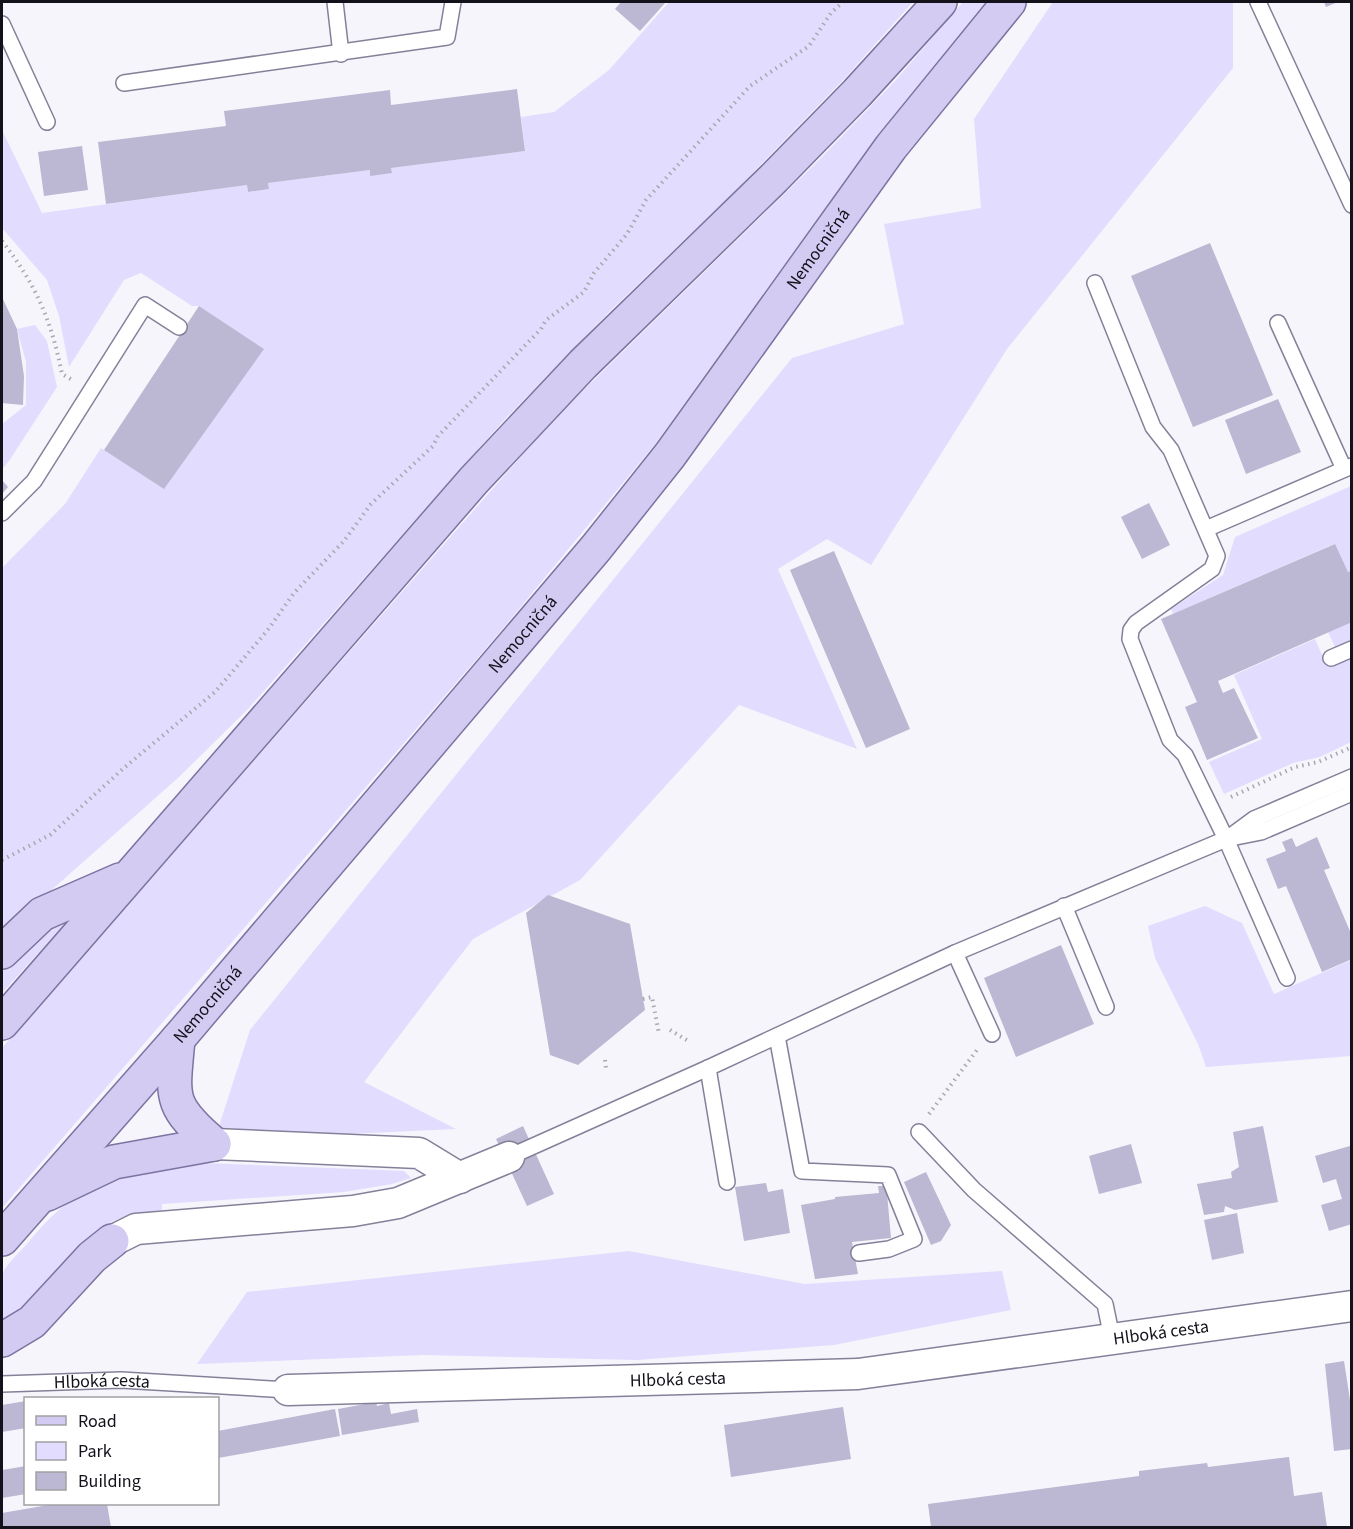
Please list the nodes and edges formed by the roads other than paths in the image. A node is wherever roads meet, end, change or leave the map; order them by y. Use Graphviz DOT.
graph roads {
  1 [pos="335,2"];
  2 [pos="453,2"];
  3 [pos="940,2"];
  4 [pos="1009,2"];
  5 [pos="1258,2"];
  6 [pos="2,24"];
  7 [pos="341,54"];
  8 [pos="124,83"];
  9 [pos="47,122"];
  10 [pos="1352,205"];
  11 [pos="1095,283"];
  12 [pos="1278,323"];
  13 [pos="179,327"];
  14 [pos="1348,467"];
  15 [pos="2,513"];
  16 [pos="1206,529"];
  17 [pos="1352,649"];
  18 [pos="1331,658"];
  19 [pos="1352,777"];
  20 [pos="1352,793"];
  21 [pos="1226,839"];
  22 [pos="130,875"];
  23 [pos="1064,906"];
  24 [pos="2,952"];
  25 [pos="955,953"];
  26 [pos="1287,978"];
  27 [pos="1106,1007"];
  28 [pos="2,1023"];
  29 [pos="992,1034"];
  30 [pos="777,1036"];
  31 [pos="177,1039"];
  32 [pos="708,1068"];
  33 [pos="922,1125"];
  34 [pos="214,1144"];
  35 [pos="509,1157"];
  36 [pos="460,1178"];
  37 [pos="727,1182"];
  38 [pos="35,1200"];
  39 [pos="2,1239"];
  40 [pos="112,1241"];
  41 [pos="859,1253"];
  42 [pos="1352,1306"];
  43 [pos="1112,1338"];
  44 [pos="2,1340"];
  45 [pos="2,1384"];
  46 [pos="288,1390"];
  1 -- 7 [label="lane"];
  2 -- 7 [label="lane"];
  3 -- 22 [label="main road"];
  4 -- 31 [label="main road, Nemocničná"];
  5 -- 10 [label="lane"];
  6 -- 9 [label="lane"];
  7 -- 8 [label="lane"];
  11 -- 16 [label="lane"];
  12 -- 14 [label="lane"];
  13 -- 15 [label="lane"];
  14 -- 16 [label="lane"];
  16 -- 21 [label="lane"];
  17 -- 18 [label="lane"];
  19 -- 21 [label="lane"];
  20 -- 21 [label="lane"];
  21 -- 23 [label="lane"];
  21 -- 26 [label="lane"];
  22 -- 24 [label="main road"];
  22 -- 28 [label="main road"];
  23 -- 25 [label="lane"];
  23 -- 27 [label="lane"];
  25 -- 29 [label="lane"];
  25 -- 30 [label="lane"];
  30 -- 32 [label="lane"];
  30 -- 41 [label="lane"];
  31 -- 34 [label="main road"];
  31 -- 38 [label="main road, Nemocničná"];
  32 -- 35 [label="lane"];
  32 -- 37 [label="lane"];
  33 -- 43 [label="lane"];
  34 -- 36 [label="street"];
  34 -- 38 [label="main road"];
  35 -- 36 [label="street"];
  36 -- 40 [label="street"];
  38 -- 39 [label="main road, Nemocničná"];
  40 -- 44 [label="main road"];
  42 -- 43 [label="street, Hlboká cesta"];
  43 -- 46 [label="street, Hlboká cesta"];
  45 -- 46 [label="lane, Hlboká cesta"];
}
